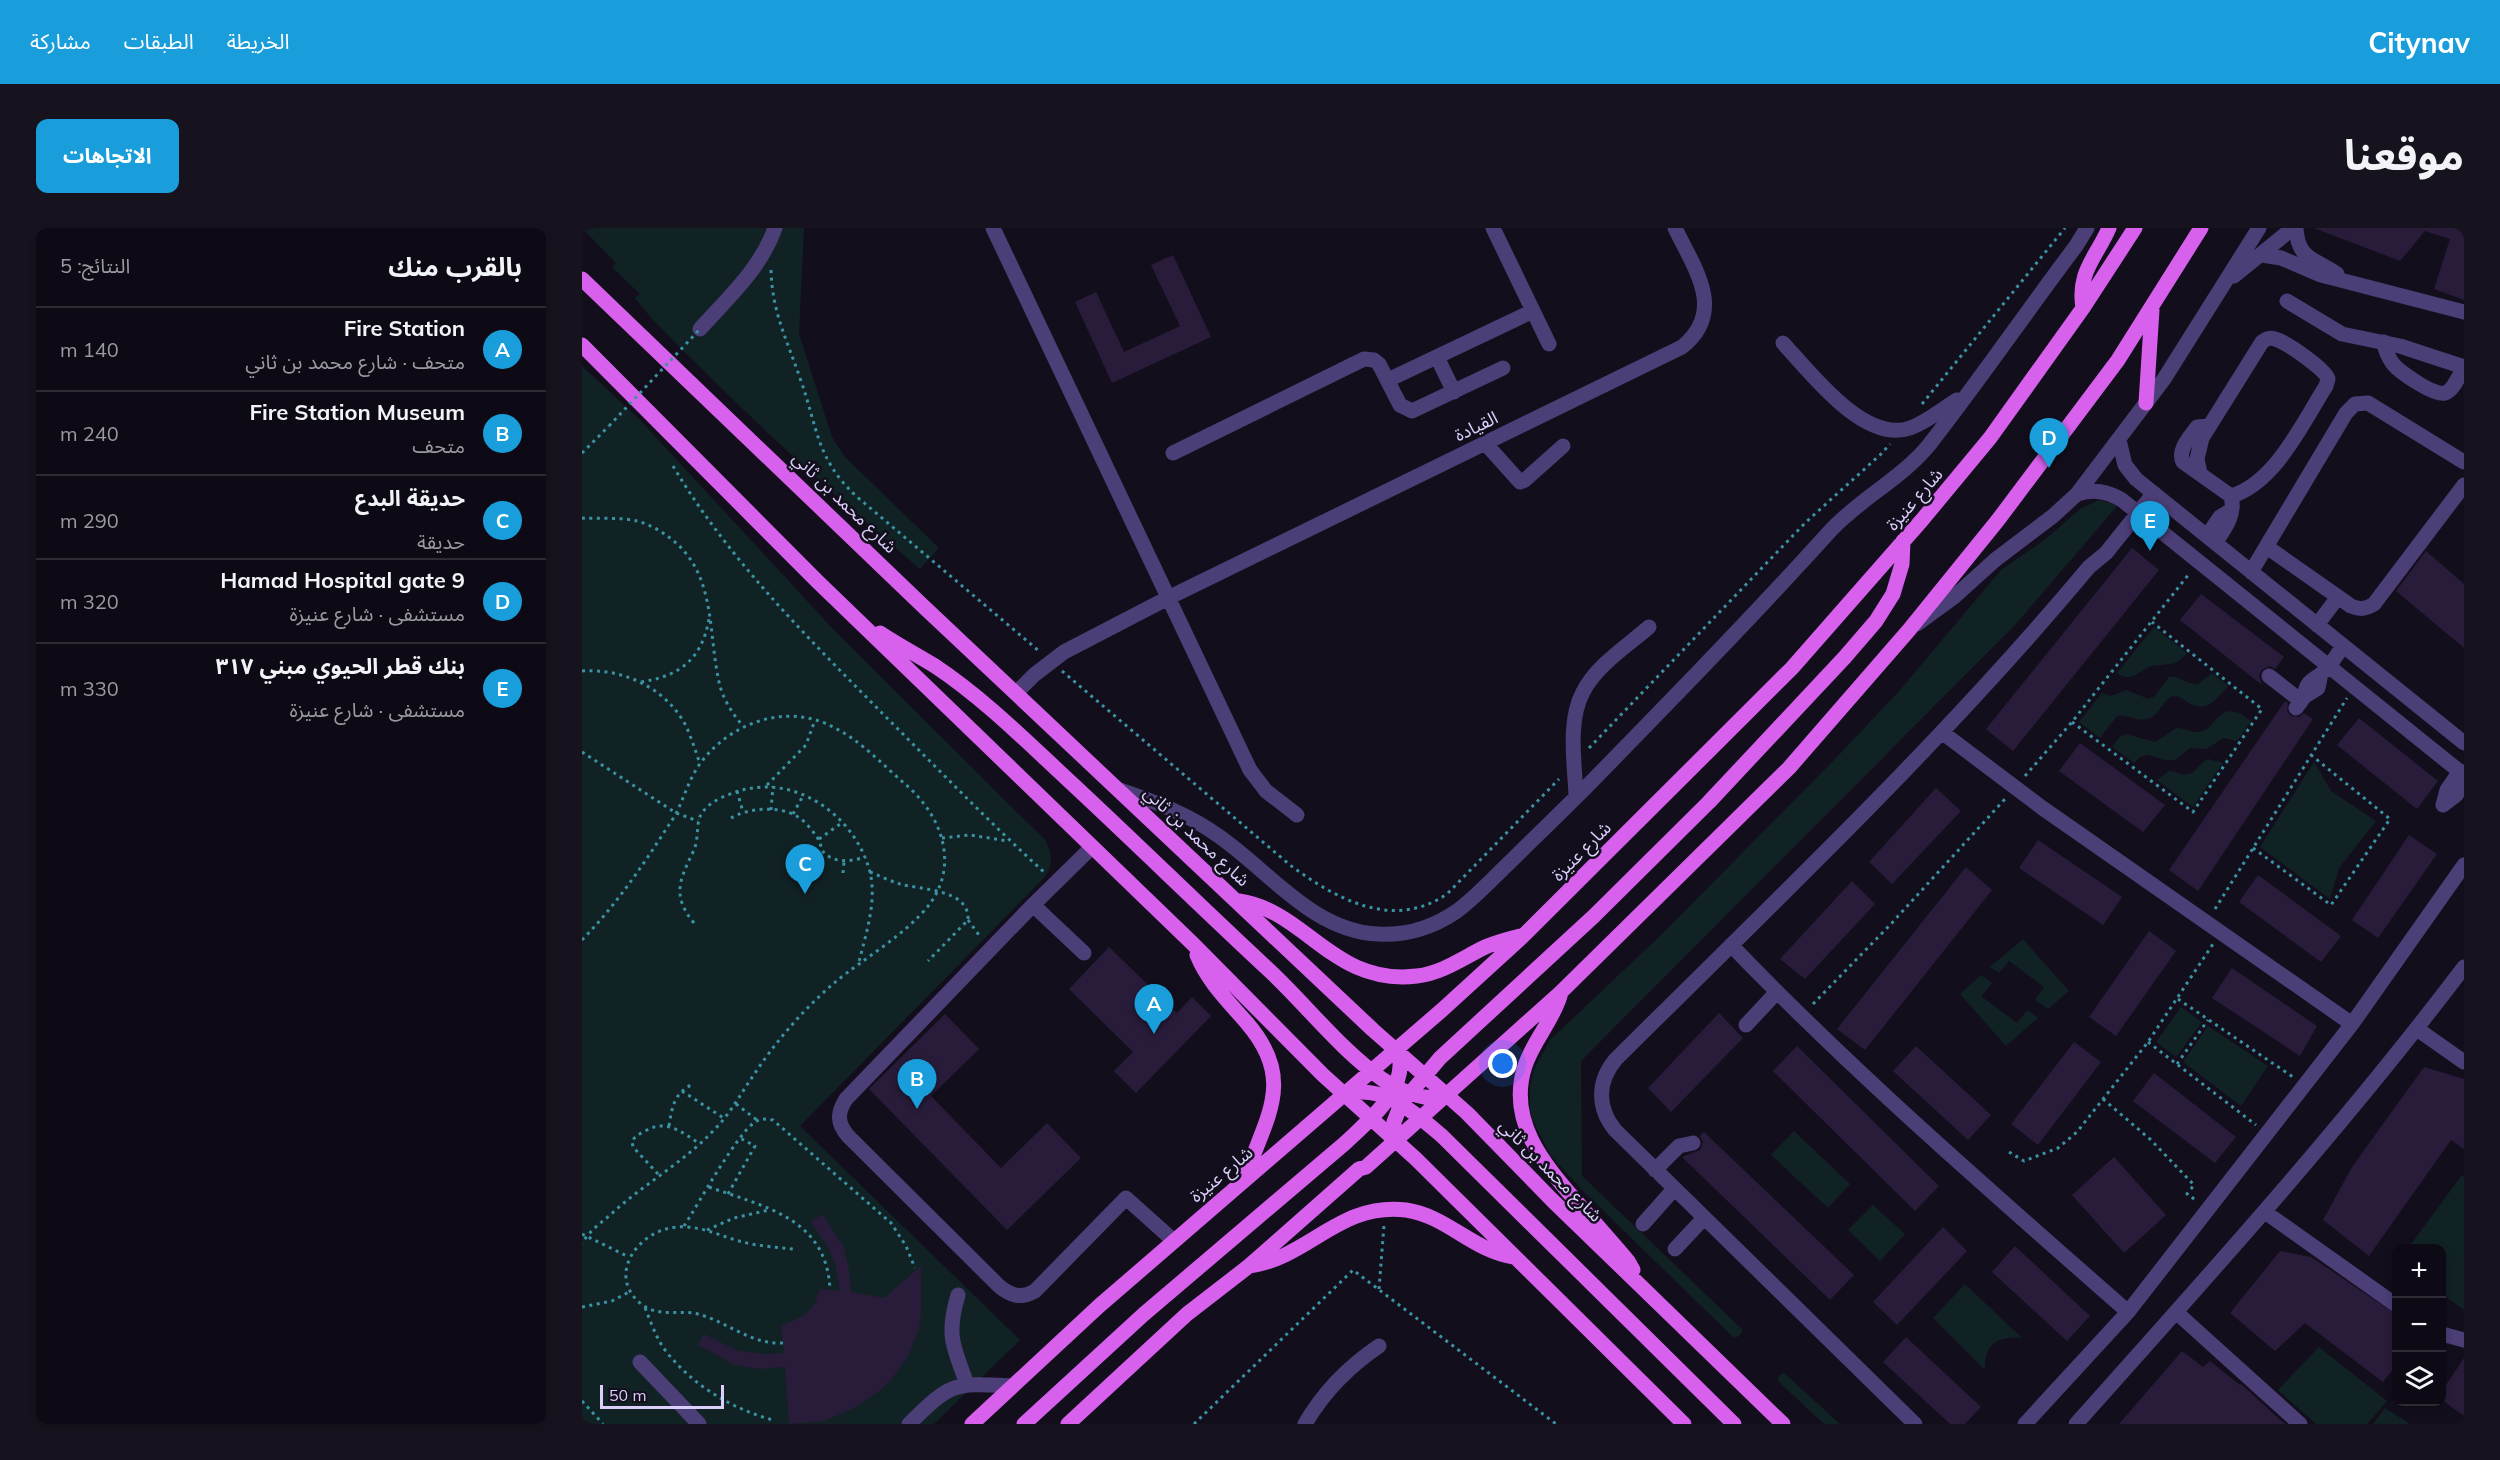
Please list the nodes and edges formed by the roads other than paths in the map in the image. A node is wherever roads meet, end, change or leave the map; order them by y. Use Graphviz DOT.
graph roads {
  1 [pos="776,228"];
  2 [pos="993,228"];
  3 [pos="1493,228"];
  4 [pos="1675,228"];
  5 [pos="2087,228"];
  6 [pos="2109,228"];
  7 [pos="2135,228"];
  8 [pos="2201,228"];
  9 [pos="2259,228"];
  10 [pos="2294,228"];
  11 [pos="2262,255"];
  12 [pos="582,279"];
  13 [pos="2227,281"];
  14 [pos="2349,283"];
  15 [pos="2287,302"];
  16 [pos="2083,308"];
  17 [pos="2152,309"];
  18 [pos="1533,311"];
  19 [pos="2464,312"];
  20 [pos="700,329"];
  21 [pos="2384,342"];
  22 [pos="1783,343"];
  23 [pos="1549,344"];
  24 [pos="582,345"];
  25 [pos="1437,357"];
  26 [pos="2464,367"];
  27 [pos="1503,368"];
  28 [pos="1388,380"];
  29 [pos="1454,392"];
  30 [pos="1967,393"];
  31 [pos="2146,403"];
  32 [pos="2119,440"];
  33 [pos="1485,443"];
  34 [pos="1563,446"];
  35 [pos="1173,453"];
  36 [pos="2464,462"];
  37 [pos="2464,484"];
  38 [pos="2150,491"];
  39 [pos="2078,494"];
  40 [pos="2231,504"];
  41 [pos="2135,510"];
  42 [pos="2211,539"];
  43 [pos="1903,541"];
  44 [pos="2266,547"];
  45 [pos="2251,572"];
  46 [pos="2338,597"];
  47 [pos="1168,598"];
  48 [pos="855,618"];
  49 [pos="2317,625"];
  50 [pos="1649,627"];
  51 [pos="1909,630"];
  52 [pos="2343,646"];
  53 [pos="2325,670"];
  54 [pos="2269,676"];
  55 [pos="1017,692"];
  56 [pos="1943,733"];
  57 [pos="2464,743"];
  58 [pos="2463,776"];
  59 [pos="1120,790"];
  60 [pos="1576,797"];
  61 [pos="1297,815"];
  62 [pos="1091,848"];
  63 [pos="2464,865"];
  64 [pos="1239,901"];
  65 [pos="1033,904"];
  66 [pos="1523,936"];
  67 [pos="1193,944"];
  68 [pos="1731,945"];
  69 [pos="1084,953"];
  70 [pos="2464,967"];
  71 [pos="1777,992"];
  72 [pos="1560,993"];
  73 [pos="2352,1024"];
  74 [pos="1746,1025"];
  75 [pos="2417,1029"];
  76 [pos="1398,1051"];
  77 [pos="2464,1062"];
  78 [pos="1373,1072"];
  79 [pos="1424,1076"];
  80 [pos="1347,1094"];
  81 [pos="1398,1095"];
  82 [pos="1446,1097"];
  83 [pos="1371,1118"];
  84 [pos="1422,1118"];
  85 [pos="1395,1141"];
  86 [pos="1693,1143"];
  87 [pos="1655,1170"];
  88 [pos="1244,1179"];
  89 [pos="1674,1189"];
  90 [pos="2265,1212"];
  91 [pos="1704,1218"];
  92 [pos="1643,1224"];
  93 [pos="1174,1241"];
  94 [pos="1675,1249"];
  95 [pos="1514,1257"];
  96 [pos="1249,1266"];
  97 [pos="1645,1291"];
  98 [pos="958,1295"];
  99 [pos="2392,1301"];
  100 [pos="2127,1312"];
  101 [pos="2176,1312"];
  102 [pos="2446,1335"];
  103 [pos="2464,1340"];
  104 [pos="1379,1346"];
  105 [pos="967,1384"];
  106 [pos="1012,1386"];
  107 [pos="687,1424"];
  108 [pos="699,1424"];
  109 [pos="909,1424"];
  110 [pos="972,1424"];
  111 [pos="1024,1424"];
  112 [pos="1068,1424"];
  113 [pos="1305,1424"];
  114 [pos="1684,1424"];
  115 [pos="1734,1424"];
  116 [pos="1783,1424"];
  117 [pos="1915,1424"];
  118 [pos="2025,1424"];
  119 [pos="2076,1424"];
  120 [pos="2300,1424"];
  1 -- 20 [label="street"];
  2 -- 47 [label="street"];
  3 -- 18 [label="street"];
  4 -- 33 [label="street, القيادة"];
  5 -- 30 [label="street"];
  6 -- 16 [label="main road"];
  7 -- 16 [label="main road, شارع عنيزة"];
  8 -- 17 [label="main road"];
  9 -- 13 [label="street"];
  10 -- 11 [label="street"];
  10 -- 14 [label="street"];
  11 -- 13 [label="street"];
  11 -- 14 [label="street"];
  12 -- 55 [label="main road, شارع محمد بن ثاني"];
  13 -- 31 [label="street"];
  14 -- 19 [label="street"];
  15 -- 21 [label="street"];
  16 -- 43 [label="main road, شارع عنيزة"];
  17 -- 31 [label="main road"];
  17 -- 51 [label="main road"];
  18 -- 23 [label="street"];
  18 -- 25 [label="street"];
  21 -- 26 [label="street"];
  21 -- 26 [label="street"];
  22 -- 30 [label="street"];
  24 -- 48 [label="main road"];
  25 -- 28 [label="street"];
  25 -- 29 [label="street"];
  27 -- 29 [label="street"];
  28 -- 29 [label="street"];
  28 -- 35 [label="street"];
  30 -- 60 [label="street"];
  31 -- 32 [label="street"];
  32 -- 38 [label="street"];
  32 -- 39 [label="street"];
  33 -- 34 [label="street"];
  33 -- 47 [label="street, القيادة"];
  36 -- 44 [label="street"];
  37 -- 46 [label="street"];
  38 -- 41 [label="street"];
  38 -- 42 [label="street"];
  39 -- 41 [label="street"];
  39 -- 51 [label="street"];
  40 -- 40 [label="street"];
  40 -- 42 [label="street"];
  41 -- 53 [label="street"];
  41 -- 56 [label="street"];
  42 -- 45 [label="street"];
  43 -- 66 [label="main road, شارع عنيزة"];
  43 -- 79 [label="main road"];
  44 -- 45 [label="street"];
  44 -- 46 [label="street"];
  45 -- 49 [label="street"];
  46 -- 49 [label="street"];
  47 -- 55 [label="street, القيادة"];
  47 -- 61 [label="street"];
  48 -- 62 [label="main road"];
  48 -- 78 [label="main road"];
  49 -- 52 [label="street"];
  50 -- 60 [label="street"];
  51 -- 72 [label="main road"];
  52 -- 53 [label="street"];
  52 -- 57 [label="street"];
  53 -- 54 [label="street"];
  53 -- 58 [label="street"];
  55 -- 59 [label="main road, شارع محمد بن ثاني"];
  56 -- 68 [label="street"];
  56 -- 73 [label="street"];
  59 -- 60 [label="street"];
  59 -- 64 [label="main road, شارع محمد بن ثاني"];
  62 -- 65 [label="street"];
  62 -- 67 [label="main road"];
  63 -- 73 [label="street"];
  64 -- 66 [label="main road"];
  64 -- 76 [label="main road, شارع محمد بن ثاني"];
  65 -- 69 [label="street"];
  65 -- 93 [label="street"];
  66 -- 76 [label="main road, شارع عنيزة"];
  67 -- 80 [label="main road"];
  67 -- 88 [label="main road"];
  68 -- 71 [label="street"];
  68 -- 87 [label="street"];
  70 -- 75 [label="street"];
  71 -- 74 [label="street"];
  71 -- 100 [label="street"];
  72 -- 82 [label="main road"];
  72 -- 97 [label="main road"];
  73 -- 100 [label="street"];
  75 -- 77 [label="street"];
  75 -- 90 [label="street"];
  76 -- 78 [label="main road, شارع عنيزة"];
  76 -- 79 [label="main road, شارع محمد بن ثاني"];
  76 -- 81 [label="main road"];
  78 -- 80 [label="main road, شارع عنيزة"];
  78 -- 81 [label="main road"];
  79 -- 81 [label="main road"];
  79 -- 82 [label="main road, شارع محمد بن ثاني"];
  80 -- 81 [label="main road"];
  80 -- 83 [label="main road"];
  80 -- 88 [label="main road, شارع عنيزة"];
  81 -- 82 [label="main road"];
  81 -- 83 [label="main road"];
  81 -- 84 [label="main road"];
  81 -- 85 [label="main road"];
  82 -- 84 [label="main road"];
  82 -- 97 [label="main road, شارع محمد بن ثاني"];
  83 -- 85 [label="main road"];
  83 -- 111 [label="main road"];
  84 -- 85 [label="main road"];
  84 -- 115 [label="main road"];
  85 -- 95 [label="main road"];
  85 -- 96 [label="main road"];
  86 -- 87 [label="street"];
  87 -- 89 [label="street"];
  88 -- 93 [label="main road, شارع عنيزة"];
  89 -- 91 [label="street"];
  89 -- 92 [label="street"];
  90 -- 99 [label="street"];
  90 -- 101 [label="street"];
  91 -- 94 [label="street"];
  91 -- 117 [label="street"];
  93 -- 106 [label="main road, شارع عنيزة"];
  95 -- 96 [label="main road"];
  95 -- 114 [label="main road"];
  96 -- 112 [label="main road"];
  97 -- 116 [label="main road, شارع محمد بن ثاني"];
  98 -- 105 [label="street"];
  100 -- 118 [label="street"];
  101 -- 119 [label="street"];
  101 -- 120 [label="street"];
  102 -- 103 [label="street"];
  104 -- 113 [label="street"];
  105 -- 106 [label="street"];
  105 -- 109 [label="street"];
  106 -- 110 [label="main road, شارع عنيزة"];
  107 -- 108 [label="street"];
}
